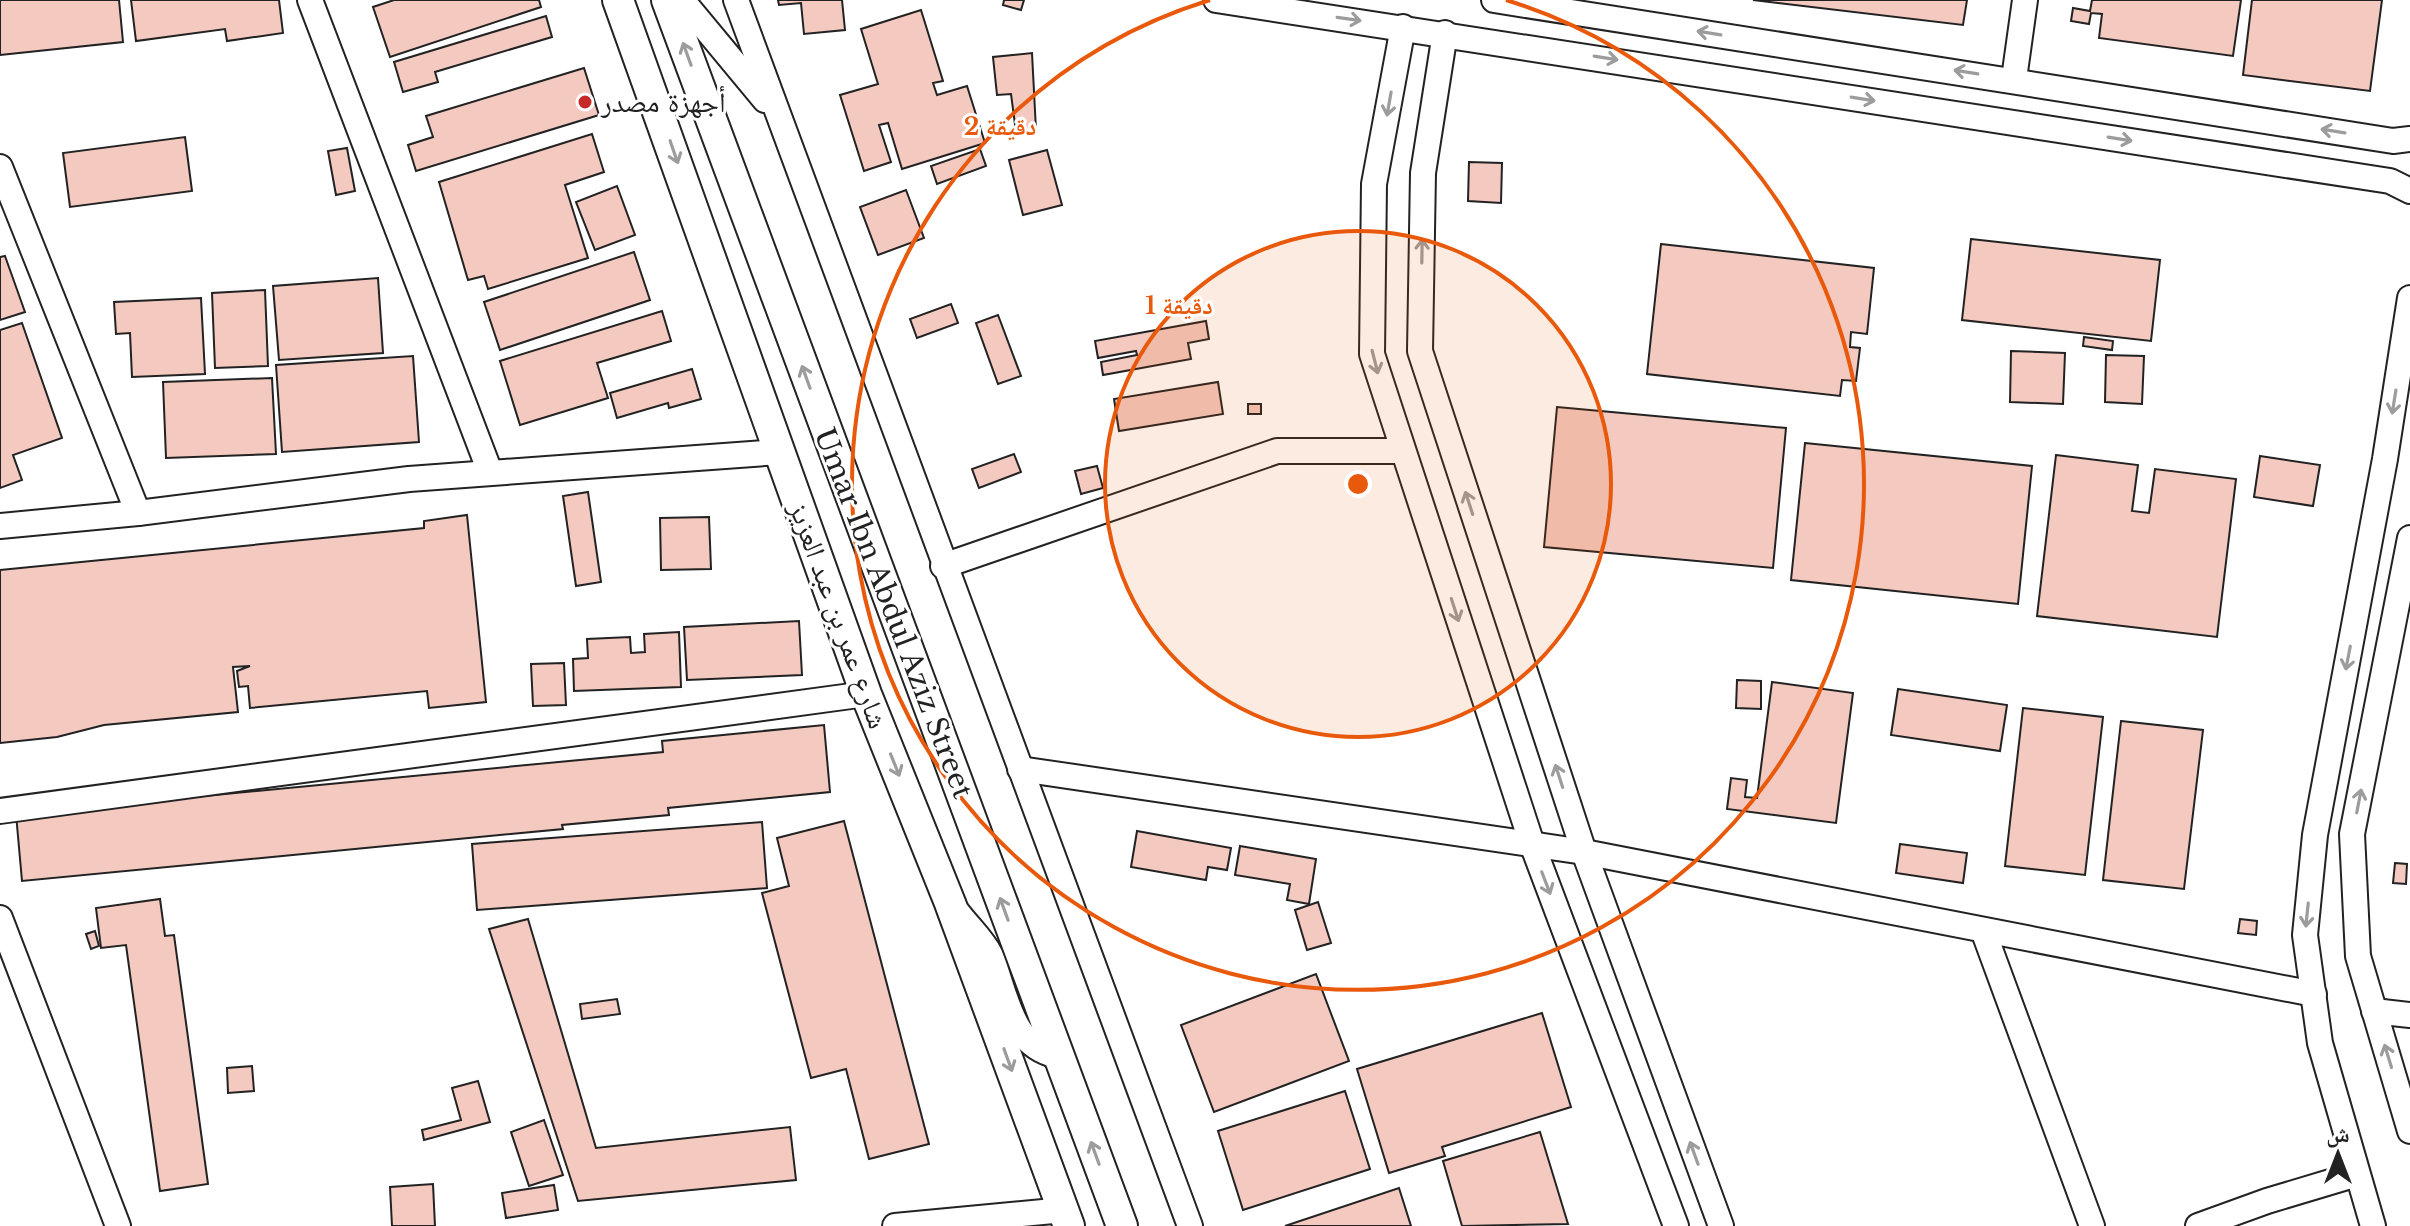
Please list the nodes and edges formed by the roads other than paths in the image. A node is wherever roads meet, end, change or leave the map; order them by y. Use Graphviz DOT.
graph roads {
  1 [pos="310,0"];
  2 [pos="618,0"];
  3 [pos="667,0"];
  4 [pos="682,0"];
  5 [pos="736,0"];
  6 [pos="1216,0"];
  7 [pos="1494,0"];
  8 [pos="2025,0"];
  9 [pos="1403,27"];
  10 [pos="1445,33"];
  11 [pos="2014,79"];
  12 [pos="774,111"];
  13 [pos="2410,139"];
  14 [pos="0,167"];
  15 [pos="2410,191"];
  16 [pos="2410,298"];
  17 [pos="1403,451"];
  18 [pos="779,452"];
  19 [pos="490,472"];
  20 [pos="138,513"];
  21 [pos="0,526"];
  22 [pos="2410,538"];
  23 [pos="943,566"];
  24 [pos="866,694"];
  25 [pos="1020,769"];
  26 [pos="0,811"];
  27 [pos="1532,844"];
  28 [pos="1584,852"];
  29 [pos="950,903"];
  30 [pos="0,918"];
  31 [pos="1983,930"];
  32 [pos="2314,994"];
  33 [pos="2374,1011"];
  34 [pos="2410,1015"];
  35 [pos="1059,1056"];
  36 [pos="2410,1131"];
  37 [pos="2357,1174"];
  38 [pos="1066,1218"];
  39 [pos="118,1226"];
  40 [pos="895,1226"];
  41 [pos="1122,1226"];
  42 [pos="1190,1226"];
  43 [pos="1676,1226"];
  44 [pos="1721,1226"];
  45 [pos="2092,1226"];
  46 [pos="2198,1226"];
  47 [pos="2373,1226"];
  1 -- 19 [label="street"];
  2 -- 18 [label="main road, شارع عمر بن عبد العزيز, one-way"];
  35 -- 3 [label="main road, Umar Ibn Abdul Aziz Street, one-way"];
  4 -- 12 [label="street"];
  5 -- 12 [label="street"];
  6 -- 9 [label="street, one-way"];
  11 -- 7 [label="street, one-way"];
  8 -- 11 [label="street"];
  9 -- 10 [label="street"];
  9 -- 17 [label="street, one-way"];
  10 -- 15 [label="street, one-way"];
  28 -- 10 [label="street, one-way"];
  13 -- 11 [label="street, one-way"];
  12 -- 23 [label="street"];
  14 -- 20 [label="street"];
  16 -- 32 [label="street, one-way"];
  17 -- 23 [label="street"];
  17 -- 27 [label="street, one-way"];
  18 -- 19 [label="street"];
  18 -- 24 [label="main road, شارع عمر بن عبد العزيز"];
  19 -- 20 [label="street"];
  20 -- 21 [label="street"];
  33 -- 22 [label="street, one-way"];
  23 -- 25 [label="street"];
  24 -- 26 [label="street"];
  24 -- 29 [label="main road, شارع عمر بن عبد العزيز, one-way"];
  25 -- 27 [label="street"];
  25 -- 42 [label="street"];
  27 -- 28 [label="street"];
  27 -- 43 [label="street, one-way"];
  28 -- 31 [label="street"];
  44 -- 28 [label="street, one-way"];
  29 -- 35 [label="street"];
  29 -- 38 [label="main road, شارع عمر بن عبد العزيز, one-way"];
  30 -- 39 [label="street"];
  31 -- 32 [label="street"];
  31 -- 45 [label="street"];
  32 -- 37 [label="street"];
  33 -- 34 [label="street"];
  36 -- 33 [label="street, one-way"];
  41 -- 35 [label="main road, Umar Ibn Abdul Aziz Street, one-way"];
  37 -- 46 [label="street"];
  37 -- 47 [label="street"];
  38 -- 40 [label="street"];
}
